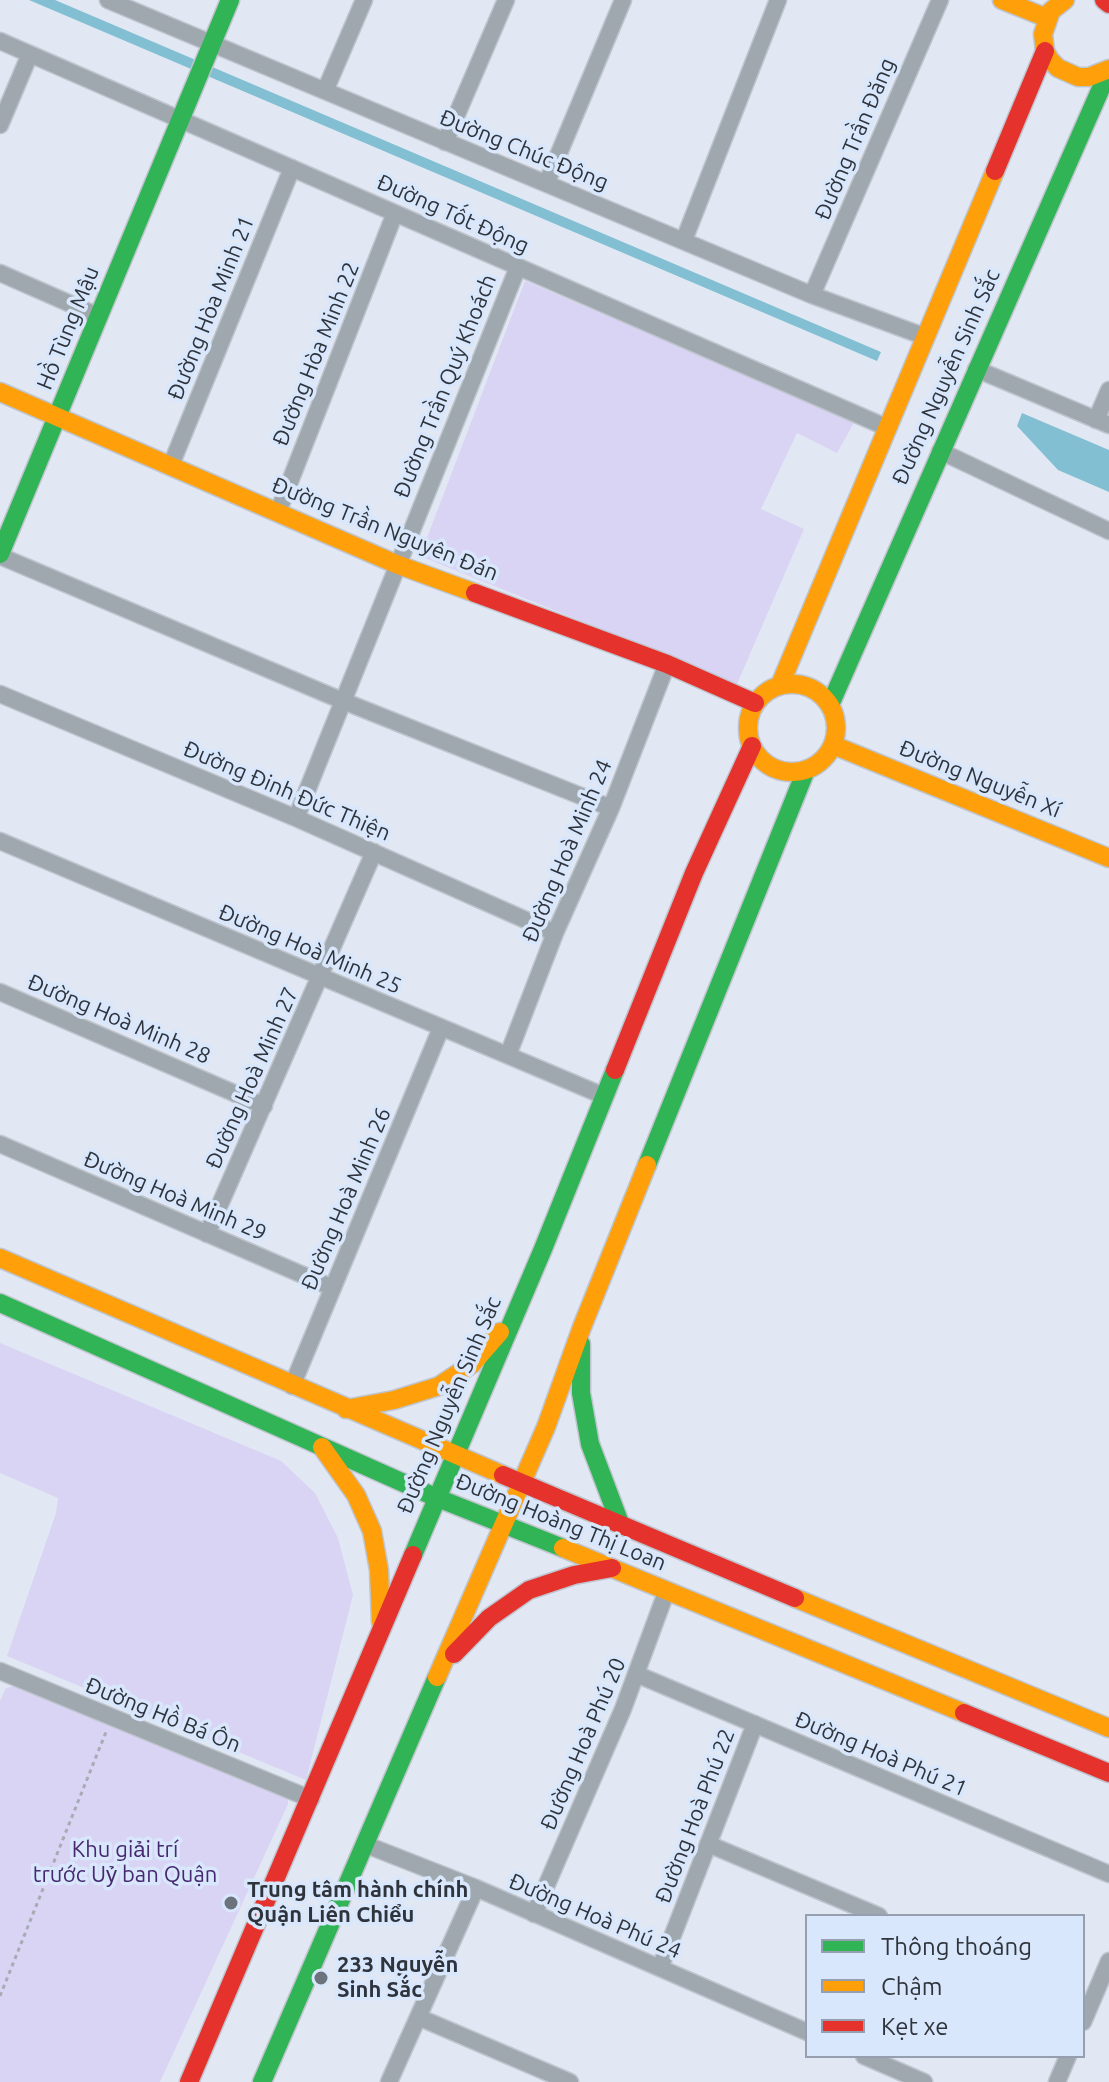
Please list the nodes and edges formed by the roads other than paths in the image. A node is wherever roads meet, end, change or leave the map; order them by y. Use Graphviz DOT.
graph roads {
  1 [pos="108,0"];
  2 [pos="230,0"];
  3 [pos="364,0"];
  4 [pos="506,0"];
  5 [pos="623,0"];
  6 [pos="778,0"];
  7 [pos="940,0"];
  8 [pos="1002,0"];
  9 [pos="1104,0"];
  10 [pos="1109,4"];
  11 [pos="1057,6"];
  12 [pos="0,41"];
  13 [pos="210,48"];
  14 [pos="1045,51"];
  15 [pos="30,54"];
  16 [pos="1109,70"];
  17 [pos="325,91"];
  18 [pos="182,116"];
  19 [pos="0,125"];
  20 [pos="445,142"];
  21 [pos="292,168"];
  22 [pos="547,182"];
  23 [pos="395,213"];
  24 [pos="684,240"];
  25 [pos="518,267"];
  26 [pos="0,273"];
  27 [pos="812,295"];
  28 [pos="98,316"];
  29 [pos="926,337"];
  30 [pos="976,369"];
  31 [pos="1109,390"];
  32 [pos="0,392"];
  33 [pos="58,416"];
  34 [pos="1103,423"];
  35 [pos="888,428"];
  36 [pos="940,451"];
  37 [pos="171,465"];
  38 [pos="278,512"];
  39 [pos="1109,531"];
  40 [pos="0,555"];
  41 [pos="396,564"];
  42 [pos="667,664"];
  43 [pos="780,685"];
  44 [pos="0,694"];
  45 [pos="343,701"];
  46 [pos="755,703"];
  47 [pos="830,705"];
  48 [pos="833,745"];
  49 [pos="752,746"];
  50 [pos="806,770"];
  51 [pos="611,808"];
  52 [pos="296,818"];
  53 [pos="0,841"];
  54 [pos="374,852"];
  55 [pos="1109,858"];
  56 [pos="555,933"];
  57 [pos="321,977"];
  58 [pos="0,992"];
  59 [pos="441,1028"];
  60 [pos="508,1055"];
  61 [pos="604,1096"];
  62 [pos="264,1106"];
  63 [pos="0,1144"];
  64 [pos="207,1234"];
  65 [pos="0,1258"];
  66 [pos="333,1288"];
  67 [pos="0,1303"];
  68 [pos="514,1316"];
  69 [pos="582,1327"];
  70 [pos="292,1386"];
  71 [pos="346,1409"];
  72 [pos="321,1446"];
  73 [pos="454,1454"];
  74 [pos="522,1484"];
  75 [pos="435,1497"];
  76 [pos="504,1526"];
  77 [pos="621,1526"];
  78 [pos="613,1568"];
  79 [pos="667,1590"];
  80 [pos="381,1629"];
  81 [pos="442,1666"];
  82 [pos="0,1671"];
  83 [pos="636,1674"];
  84 [pos="755,1724"];
  85 [pos="1109,1728"];
  86 [pos="1109,1773"];
  87 [pos="311,1799"];
  88 [pos="364,1844"];
  89 [pos="708,1844"];
  90 [pos="1109,1874"];
  91 [pos="476,1888"];
  92 [pos="534,1914"];
  93 [pos="874,1914"];
  94 [pos="1109,1961"];
  95 [pos="660,1968"];
  96 [pos="1087,2004"];
  97 [pos="418,2017"];
  98 [pos="805,2031"];
  99 [pos="868,2058"];
  100 [pos="1067,2058"];
  101 [pos="913,2080"];
  102 [pos="189,2082"];
  103 [pos="262,2082"];
  104 [pos="389,2082"];
  105 [pos="570,2082"];
  106 [pos="1057,2082"];
  1 -- 13 [label="street, Đường Chúc Động"];
  2 -- 13 [label="main road, Hồ Tùng Mậu"];
  3 -- 17 [label="street"];
  4 -- 20 [label="street"];
  5 -- 22 [label="street"];
  6 -- 24 [label="street"];
  7 -- 27 [label="street, Đường Trần Đăng"];
  8 -- 11 [label="main road"];
  9 -- 10 [label="main road"];
  11 -- 14 [label="main road, Đường Nguyễn Sinh Sắc"];
  12 -- 15 [label="street, Đường Tốt Động"];
  13 -- 17 [label="street, Đường Chúc Động"];
  13 -- 18 [label="main road, Hồ Tùng Mậu"];
  14 -- 16 [label="main road"];
  14 -- 29 [label="main road, Đường Nguyễn Sinh Sắc"];
  15 -- 18 [label="street, Đường Tốt Động"];
  15 -- 19 [label="street"];
  16 -- 30 [label="main road, Đường Nguyễn Sinh Sắc"];
  17 -- 20 [label="street, Đường Chúc Động"];
  18 -- 21 [label="street, Đường Tốt Động"];
  18 -- 28 [label="main road, Hồ Tùng Mậu"];
  20 -- 22 [label="street, Đường Chúc Động"];
  21 -- 23 [label="street, Đường Tốt Động"];
  21 -- 37 [label="street, Đường Hòa Minh 21"];
  22 -- 24 [label="street, Đường Chúc Động"];
  23 -- 25 [label="street, Đường Tốt Động"];
  23 -- 38 [label="street, Đường Hòa Minh 22"];
  24 -- 27 [label="street, Đường Chúc Động"];
  25 -- 35 [label="street, Đường Tốt Động"];
  25 -- 41 [label="street, Đường Trần Quý Khoách"];
  26 -- 28 [label="street"];
  27 -- 29 [label="street, Đường Chúc Động"];
  28 -- 33 [label="main road, Hồ Tùng Mậu"];
  29 -- 35 [label="main road, Đường Nguyễn Sinh Sắc"];
  30 -- 34 [label="street"];
  30 -- 36 [label="main road, Đường Nguyễn Sinh Sắc"];
  31 -- 34 [label="street"];
  32 -- 33 [label="main road, Đường Trần Nguyên Đán"];
  33 -- 37 [label="main road, Đường Trần Nguyên Đán"];
  33 -- 40 [label="main road, Hồ Tùng Mậu"];
  35 -- 43 [label="main road, Đường Nguyễn Sinh Sắc"];
  36 -- 39 [label="street"];
  36 -- 47 [label="main road, Đường Nguyễn Sinh Sắc"];
  37 -- 38 [label="main road, Đường Trần Nguyên Đán"];
  38 -- 41 [label="main road, Đường Trần Nguyên Đán"];
  40 -- 45 [label="street"];
  41 -- 42 [label="main road, Đường Trần Nguyên Đán"];
  41 -- 45 [label="street, Đường Trần Quý Khoách"];
  42 -- 46 [label="main road, Đường Trần Nguyên Đán"];
  42 -- 51 [label="street, Đường Hoà Minh 24"];
  43 -- 46 [label="main road"];
  43 -- 47 [label="main road"];
  44 -- 52 [label="street, Đường Đinh Đức Thiện"];
  45 -- 51 [label="street"];
  45 -- 52 [label="street, Đường Trần Quý Khoách"];
  46 -- 49 [label="main road"];
  47 -- 48 [label="main road"];
  48 -- 50 [label="main road"];
  48 -- 55 [label="main road, Đường Nguyễn Xí"];
  49 -- 50 [label="main road"];
  49 -- 61 [label="main road, Đường Nguyễn Sinh Sắc"];
  50 -- 69 [label="main road"];
  51 -- 56 [label="street, Đường Hoà Minh 24"];
  52 -- 54 [label="street, Đường Đinh Đức Thiện"];
  53 -- 57 [label="street, Đường Hoà Minh 25"];
  54 -- 56 [label="street, Đường Đinh Đức Thiện"];
  54 -- 57 [label="street, Đường Hoà Minh 27"];
  56 -- 60 [label="street, Đường Hoà Minh 24"];
  57 -- 59 [label="street, Đường Hoà Minh 25"];
  57 -- 62 [label="street, Đường Hoà Minh 27"];
  58 -- 62 [label="street, Đường Hoà Minh 28"];
  59 -- 60 [label="street, Đường Hoà Minh 25"];
  59 -- 66 [label="street, Đường Hoà Minh 26"];
  60 -- 61 [label="street, Đường Hoà Minh 25"];
  61 -- 68 [label="main road, Đường Nguyễn Sinh Sắc"];
  62 -- 64 [label="street, Đường Hoà Minh 27"];
  63 -- 64 [label="street, Đường Hoà Minh 29"];
  64 -- 66 [label="street, Đường Hoà Minh 29"];
  65 -- 70 [label="main road, Đường Hoàng Thị Loan"];
  66 -- 70 [label="street, Đường Hoà Minh 26"];
  67 -- 72 [label="main road, Đường Hoàng Thị Loan"];
  68 -- 71 [label="main road"];
  68 -- 73 [label="main road, Đường Nguyễn Sinh Sắc"];
  69 -- 74 [label="main road"];
  69 -- 77 [label="main road"];
  70 -- 71 [label="main road, Đường Hoàng Thị Loan"];
  71 -- 73 [label="main road, Đường Hoàng Thị Loan"];
  72 -- 75 [label="main road, Đường Hoàng Thị Loan"];
  72 -- 80 [label="main road"];
  73 -- 74 [label="main road, Đường Hoàng Thị Loan"];
  73 -- 75 [label="main road, Đường Nguyễn Sinh Sắc"];
  74 -- 76 [label="main road"];
  74 -- 77 [label="main road, Đường Hoàng Thị Loan"];
  75 -- 76 [label="main road, Đường Hoàng Thị Loan"];
  75 -- 80 [label="main road, Đường Nguyễn Sinh Sắc"];
  76 -- 78 [label="main road, Đường Hoàng Thị Loan"];
  76 -- 81 [label="main road"];
  77 -- 85 [label="main road, Đường Hoàng Thị Loan"];
  78 -- 79 [label="main road, Đường Hoàng Thị Loan"];
  78 -- 81 [label="main road"];
  79 -- 83 [label="street, Đường Hoà Phú 20"];
  79 -- 86 [label="main road, Đường Hoàng Thị Loan"];
  80 -- 87 [label="main road, Đường Nguyễn Sinh Sắc"];
  81 -- 88 [label="main road"];
  82 -- 87 [label="street, Đường Hồ Bá Ôn"];
  83 -- 84 [label="street, Đường Hoà Phú 21"];
  83 -- 92 [label="street, Đường Hoà Phú 20"];
  84 -- 89 [label="street, Đường Hoà Phú 22"];
  84 -- 90 [label="street, Đường Hoà Phú 21"];
  87 -- 102 [label="main road, Đường Nguyễn Sinh Sắc"];
  88 -- 91 [label="street, Đường Hoà Phú 24"];
  88 -- 103 [label="main road"];
  89 -- 93 [label="street"];
  89 -- 95 [label="street, Đường Hoà Phú 22"];
  91 -- 92 [label="street, Đường Hoà Phú 24"];
  91 -- 97 [label="street"];
  92 -- 95 [label="street, Đường Hoà Phú 24"];
  94 -- 96 [label="street"];
  95 -- 98 [label="street, Đường Hoà Phú 24"];
  97 -- 104 [label="street"];
  97 -- 105 [label="street"];
  99 -- 101 [label="street"];
  100 -- 106 [label="street"];
}
